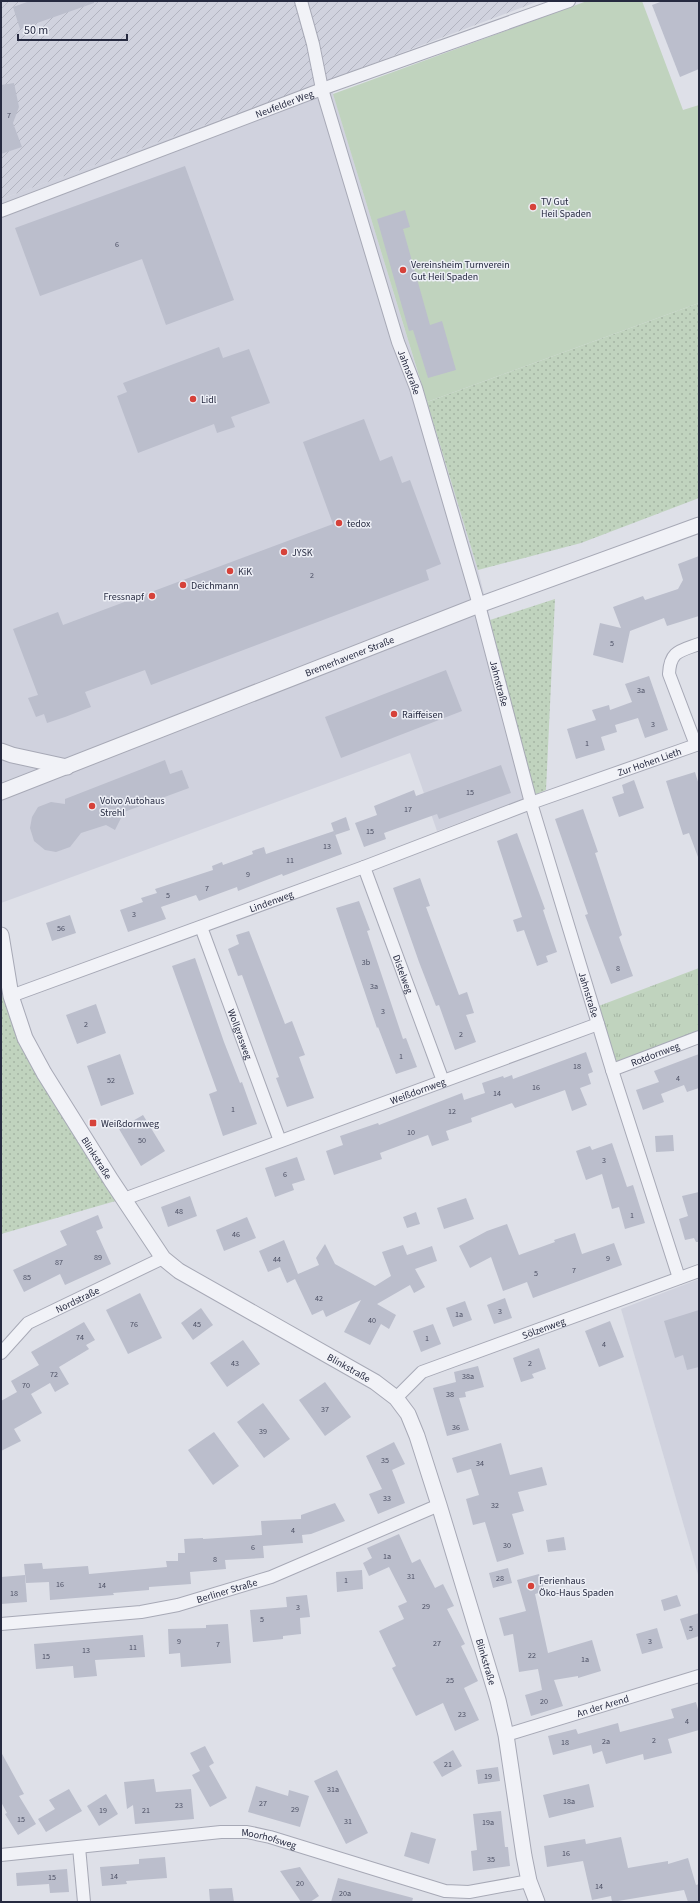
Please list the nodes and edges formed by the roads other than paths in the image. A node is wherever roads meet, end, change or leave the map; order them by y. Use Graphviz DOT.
graph roads {
  1 [pos="301,1"];
  2 [pos="568,1"];
  3 [pos="322,89"];
  4 [pos="1,211"];
  5 [pos="699,525"];
  6 [pos="479,605"];
  7 [pos="699,644"];
  8 [pos="697,747"];
  9 [pos="1,751"];
  10 [pos="67,766"];
  11 [pos="1,792"];
  12 [pos="531,803"];
  13 [pos="364,867"];
  14 [pos="201,926"];
  15 [pos="1,935"];
  16 [pos="11,996"];
  17 [pos="598,1024"];
  18 [pos="699,1037"];
  19 [pos="612,1070"];
  20 [pos="443,1081"];
  21 [pos="280,1141"];
  22 [pos="124,1199"];
  23 [pos="164,1258"];
  24 [pos="699,1271"];
  25 [pos="679,1278"];
  26 [pos="1,1353"];
  27 [pos="396,1398"];
  28 [pos="439,1505"];
  29 [pos="1,1624"];
  30 [pos="699,1676"];
  31 [pos="506,1735"];
  32 [pos="79,1847"];
  33 [pos="1,1855"];
  34 [pos="529,1882"];
  35 [pos="84,1902"];
  36 [pos="537,1902"];
  1 -- 3 [label="street, Jahnstraße"];
  2 -- 3 [label="street, Neufelder Weg"];
  3 -- 4 [label="street, Neufelder Weg"];
  3 -- 6 [label="street, Jahnstraße"];
  5 -- 6 [label="street, Bremerhavener Straße"];
  6 -- 10 [label="street, Bremerhavener Straße"];
  6 -- 12 [label="street, Jahnstraße"];
  7 -- 8 [label="street, Zur Hohen Lieth"];
  8 -- 12 [label="street, Zur Hohen Lieth"];
  9 -- 10 [label="street"];
  10 -- 11 [label="street, Bremerhavener Straße"];
  12 -- 13 [label="street, Lindenweg"];
  12 -- 17 [label="street, Jahnstraße"];
  13 -- 14 [label="street, Lindenweg"];
  13 -- 20 [label="street, Distelweg"];
  14 -- 16 [label="street, Lindenweg"];
  14 -- 21 [label="street, Wollgrasweg"];
  15 -- 16 [label="street, Blinkstraße"];
  16 -- 22 [label="street, Blinkstraße"];
  17 -- 19 [label="street, Jahnstraße"];
  17 -- 20 [label="street, Weißdornweg"];
  18 -- 19 [label="street, Rotdornweg"];
  19 -- 25 [label="street, Jahnstraße"];
  20 -- 21 [label="street, Weißdornweg"];
  21 -- 22 [label="street, Weißdornweg"];
  22 -- 23 [label="street, Blinkstraße"];
  23 -- 26 [label="street, Nordstraße"];
  23 -- 27 [label="street, Blinkstraße"];
  24 -- 25 [label="street, Sölzenweg"];
  25 -- 27 [label="street, Sölzenweg"];
  27 -- 28 [label="street, Blinkstraße"];
  28 -- 29 [label="street, Berliner Straße"];
  28 -- 31 [label="street, Blinkstraße"];
  30 -- 31 [label="street, An der Arend"];
  31 -- 34 [label="street, Blinkstraße"];
  32 -- 33 [label="street, Moorhofsweg"];
  32 -- 34 [label="street, Moorhofsweg"];
  32 -- 35 [label="street"];
  34 -- 36 [label="street, Blinkstraße"];
}
